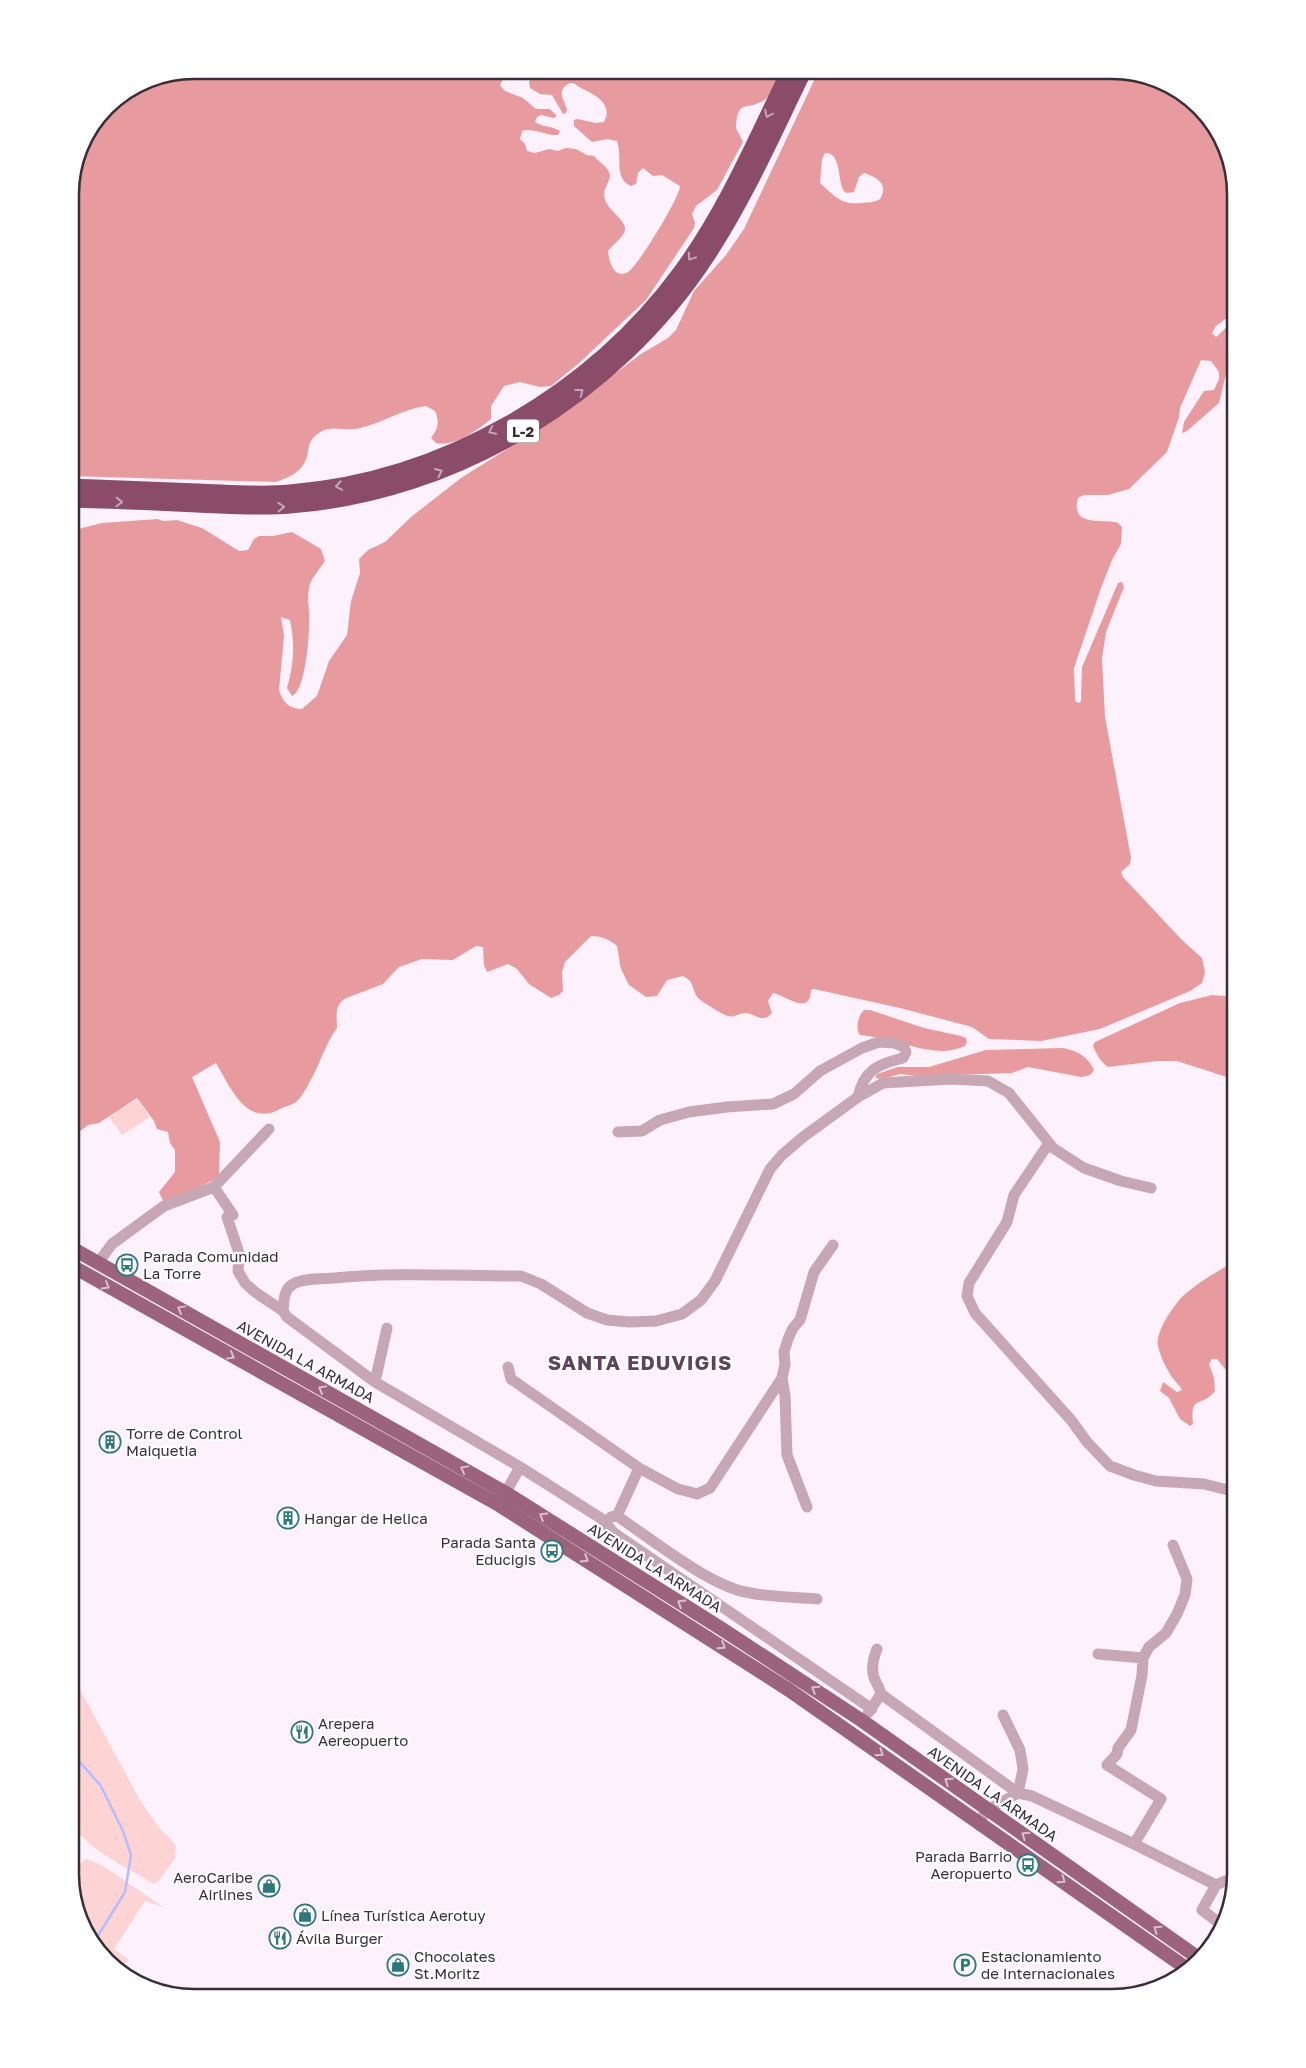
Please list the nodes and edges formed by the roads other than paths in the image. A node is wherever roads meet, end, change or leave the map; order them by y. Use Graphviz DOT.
graph roads {
  1 [pos="786,79"];
  2 [pos="801,79"];
  3 [pos="79,486"];
  4 [pos="79,500"];
  5 [pos="858,1097"];
  6 [pos="269,1129"];
  7 [pos="618,1132"];
  8 [pos="1049,1143"];
  9 [pos="214,1187"];
  10 [pos="1151,1188"];
  11 [pos="833,1245"];
  12 [pos="79,1252"];
  13 [pos="98,1263"];
  14 [pos="79,1270"];
  15 [pos="283,1311"];
  16 [pos="387,1328"];
  17 [pos="508,1367"];
  18 [pos="782,1378"];
  19 [pos="375,1382"];
  20 [pos="520,1467"];
  21 [pos="639,1468"];
  22 [pos="1227,1490"];
  23 [pos="506,1493"];
  24 [pos="499,1505"];
  25 [pos="807,1507"];
  26 [pos="617,1516"];
  27 [pos="602,1519"];
  28 [pos="1174,1545"];
  29 [pos="817,1599"];
  30 [pos="877,1649"];
  31 [pos="1098,1654"];
  32 [pos="1143,1658"];
  33 [pos="882,1694"];
  34 [pos="872,1709"];
  35 [pos="1003,1715"];
  36 [pos="861,1720"];
  37 [pos="1018,1793"];
  38 [pos="988,1810"];
  39 [pos="979,1821"];
  40 [pos="1134,1844"];
  41 [pos="1227,1881"];
  42 [pos="1216,1885"];
  43 [pos="1217,1921"];
  44 [pos="1195,1955"];
  45 [pos="1183,1966"];
  1 -- 3 [label="highway, L-2, one-way"];
  4 -- 2 [label="highway, L-2, one-way"];
  5 -- 7 [label="street"];
  5 -- 8 [label="street"];
  5 -- 15 [label="street"];
  6 -- 9 [label="street"];
  8 -- 10 [label="street"];
  8 -- 22 [label="street"];
  9 -- 13 [label="street"];
  9 -- 15 [label="street"];
  11 -- 18 [label="street"];
  12 -- 13 [label="main road, AVENIDA LA ARMADA"];
  23 -- 13 [label="main road, AVENIDA LA ARMADA, one-way"];
  14 -- 24 [label="main road, AVENIDA LA ARMADA, one-way"];
  15 -- 19 [label="street"];
  16 -- 19 [label="street"];
  17 -- 21 [label="street"];
  18 -- 21 [label="street"];
  18 -- 25 [label="street"];
  19 -- 20 [label="street"];
  20 -- 23 [label="street"];
  20 -- 27 [label="street"];
  21 -- 26 [label="street"];
  23 -- 24 [label="street"];
  36 -- 23 [label="main road, AVENIDA LA ARMADA, one-way"];
  24 -- 39 [label="main road, AVENIDA LA ARMADA, one-way"];
  26 -- 27 [label="street"];
  26 -- 29 [label="street"];
  27 -- 34 [label="street"];
  28 -- 32 [label="street"];
  30 -- 33 [label="street"];
  31 -- 32 [label="street"];
  32 -- 40 [label="street"];
  33 -- 34 [label="street"];
  33 -- 37 [label="street"];
  34 -- 36 [label="street"];
  35 -- 37 [label="street"];
  38 -- 36 [label="main road, AVENIDA LA ARMADA, one-way"];
  37 -- 38 [label="street"];
  37 -- 40 [label="street"];
  38 -- 39 [label="street"];
  44 -- 38 [label="main road, AVENIDA LA ARMADA, one-way"];
  39 -- 45 [label="main road, AVENIDA LA ARMADA, one-way"];
  40 -- 42 [label="street"];
  41 -- 42 [label="street"];
  42 -- 43 [label="street"];
}
